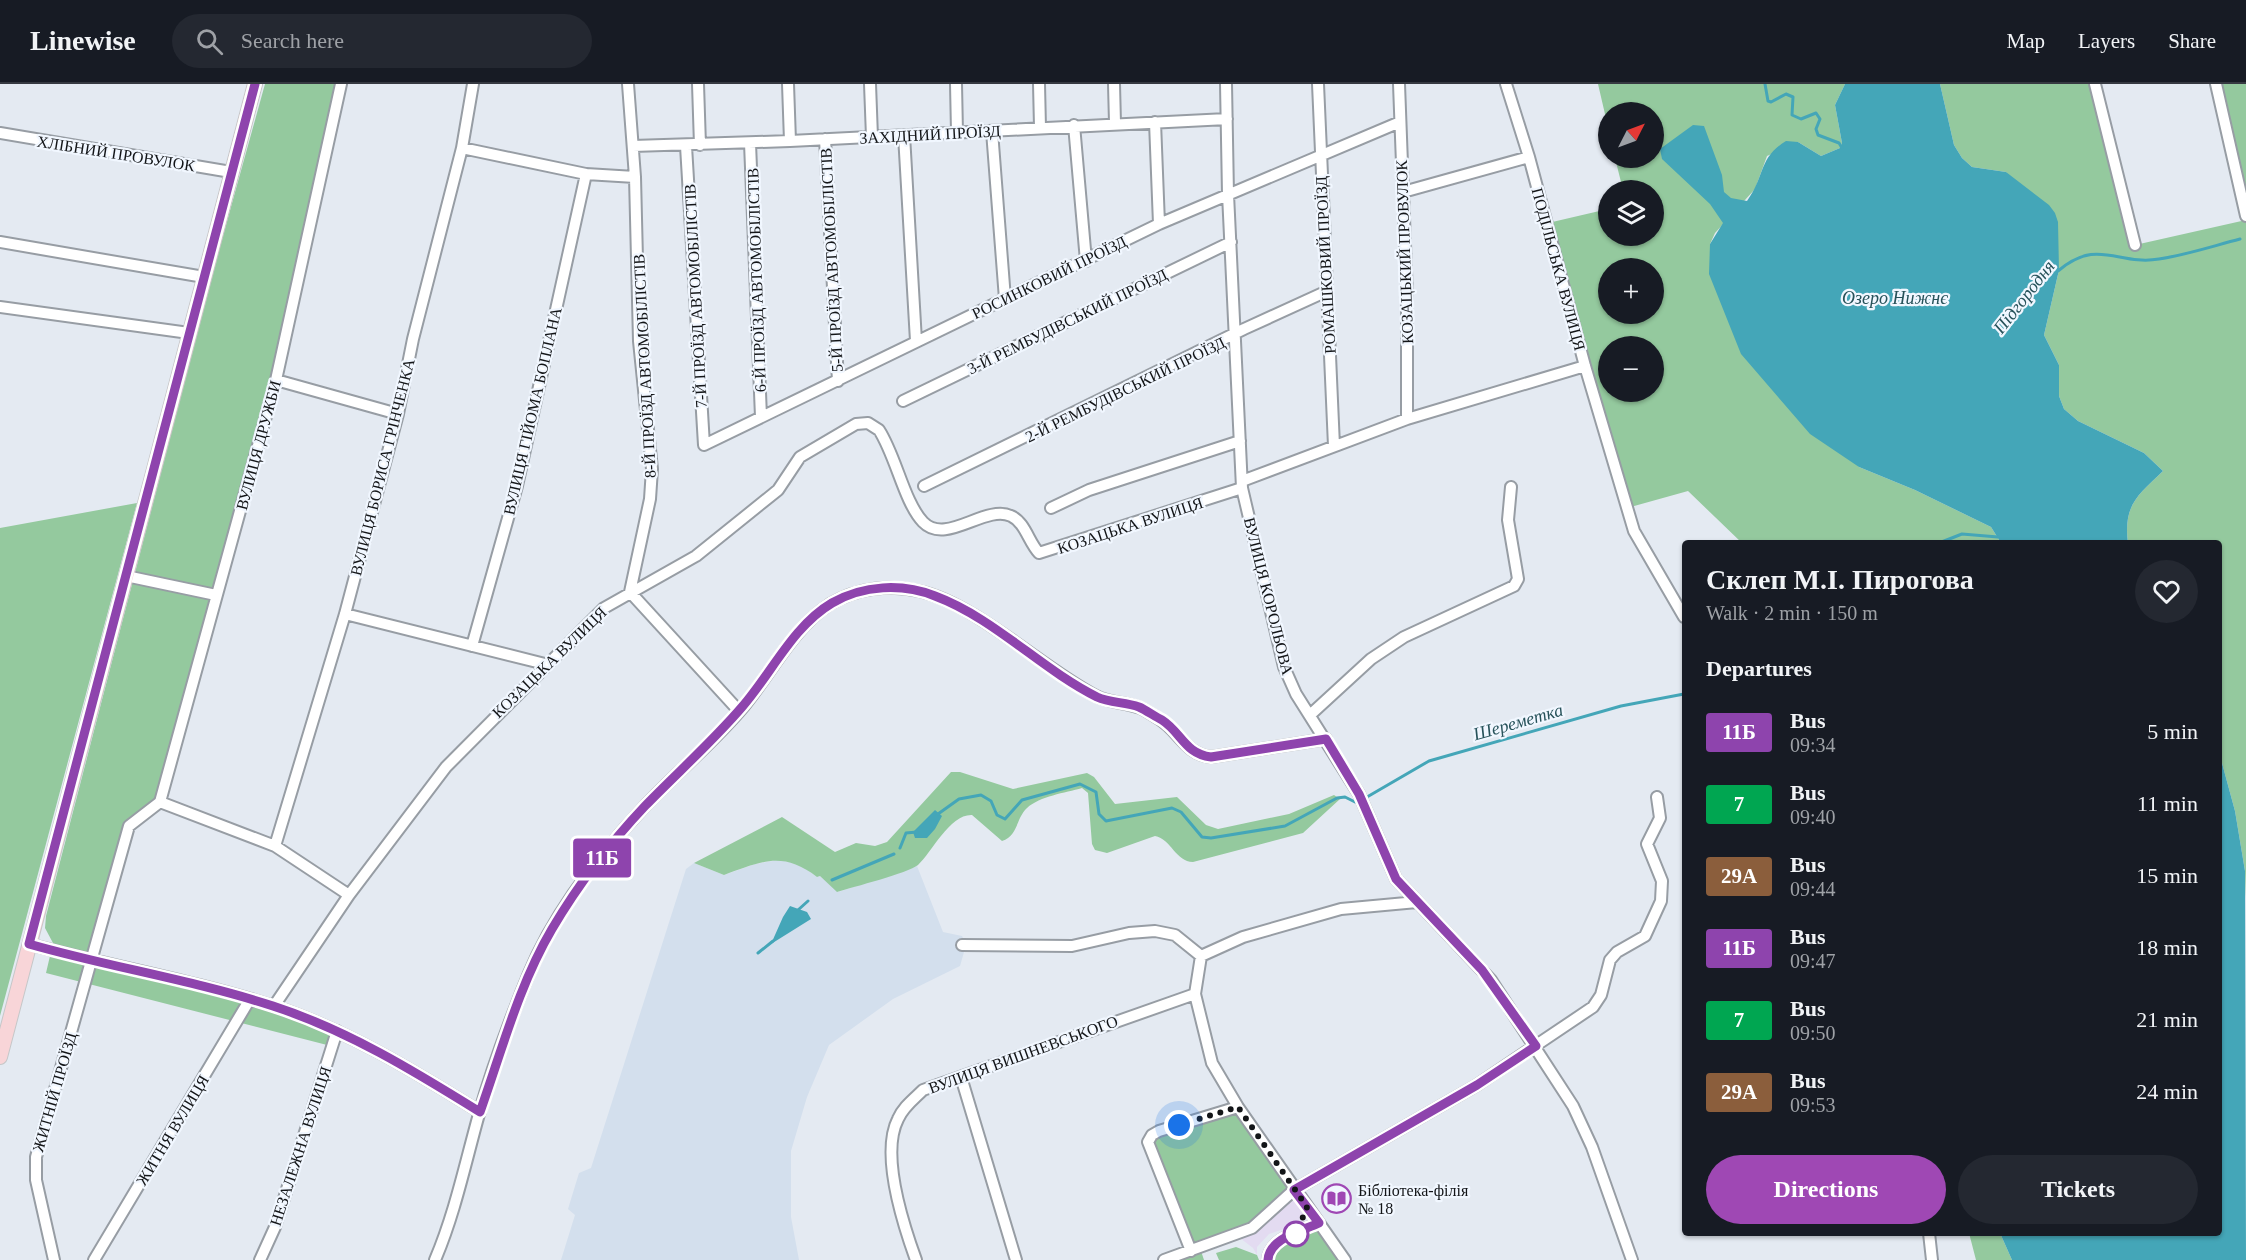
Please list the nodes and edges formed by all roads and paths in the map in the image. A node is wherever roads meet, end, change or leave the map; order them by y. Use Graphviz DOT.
graph roads {
  1 [pos="255,84"];
  2 [pos="341,84"];
  3 [pos="473,84"];
  4 [pos="628,84"];
  5 [pos="698,84"];
  6 [pos="788,84"];
  7 [pos="870,84"];
  8 [pos="956,84"];
  9 [pos="1039,84"];
  10 [pos="1114,84"];
  11 [pos="1226,84"];
  12 [pos="1318,84"];
  13 [pos="1399,84"];
  14 [pos="1506,84"];
  15 [pos="2095,84"];
  16 [pos="2216,84"];
  17 [pos="1227,119"];
  18 [pos="1155,122"];
  19 [pos="1400,122"];
  20 [pos="1115,123"];
  21 [pos="1074,125"];
  22 [pos="1040,127"];
  23 [pos="992,130"];
  24 [pos="957,132"];
  25 [pos="0,133"];
  26 [pos="904,135"];
  27 [pos="872,136"];
  28 [pos="825,139"];
  29 [pos="790,141"];
  30 [pos="750,143"];
  31 [pos="700,145"];
  32 [pos="633,146"];
  33 [pos="686,146"];
  34 [pos="462,148"];
  35 [pos="1320,155"];
  36 [pos="1529,157"];
  37 [pos="231,172"];
  38 [pos="586,174"];
  39 [pos="634,177"];
  40 [pos="1403,192"];
  41 [pos="1228,194"];
  42 [pos="2246,216"];
  43 [pos="1159,224"];
  44 [pos="0,242"];
  45 [pos="1231,242"];
  46 [pos="2135,245"];
  47 [pos="1086,261"];
  48 [pos="204,277"];
  49 [pos="1325,292"];
  50 [pos="1005,298"];
  51 [pos="0,308"];
  52 [pos="189,333"];
  53 [pos="1236,335"];
  54 [pos="916,341"];
  55 [pos="1586,366"];
  56 [pos="276,380"];
  57 [pos="838,381"];
  58 [pos="903,401"];
  59 [pos="398,414"];
  60 [pos="761,417"];
  61 [pos="1407,419"];
  62 [pos="1240,441"];
  63 [pos="704,446"];
  64 [pos="1334,446"];
  65 [pos="1242,484"];
  66 [pos="924,486"];
  67 [pos="1510,487"];
  68 [pos="1051,508"];
  69 [pos="126,576"];
  70 [pos="630,592"];
  71 [pos="216,595"];
  72 [pos="345,614"];
  73 [pos="1682,614"];
  74 [pos="472,646"];
  75 [pos="545,664"];
  76 [pos="740,711"];
  77 [pos="1310,715"];
  78 [pos="1326,739"];
  79 [pos="1658,797"];
  80 [pos="160,802"];
  81 [pos="275,846"];
  82 [pos="349,895"];
  83 [pos="1417,902"];
  84 [pos="29,944"];
  85 [pos="962,945"];
  86 [pos="1201,956"];
  87 [pos="91,960"];
  88 [pos="1195,994"];
  89 [pos="250,999"];
  90 [pos="274,1006"];
  91 [pos="5,1017"];
  92 [pos="337,1031"];
  93 [pos="1536,1046"];
  94 [pos="0,1057"];
  95 [pos="962,1077"];
  96 [pos="1238,1107"];
  97 [pos="480,1112"];
  98 [pos="1294,1190"];
  99 [pos="1319,1223"];
  100 [pos="1929,1236"];
  101 [pos="1191,1251"];
  102 [pos="54,1260"];
  103 [pos="94,1260"];
  104 [pos="260,1260"];
  105 [pos="435,1260"];
  106 [pos="916,1260"];
  107 [pos="1016,1260"];
  108 [pos="1164,1260"];
  109 [pos="1268,1260"];
  110 [pos="1345,1260"];
  111 [pos="1632,1260"];
  112 [pos="1932,1260"];
  1 -- 37 [label="main road"];
  2 -- 56 [label="street, ВУЛИЦЯ ДРУЖБИ"];
  3 -- 34 [label="street, ВУЛИЦЯ БОРИСА ГРІНЧЕНКА"];
  4 -- 32 [label="street, 8-Й ПРОЇЗД АВТОМОБІЛІСТІВ"];
  5 -- 31 [label="street"];
  6 -- 29 [label="street"];
  7 -- 27 [label="street"];
  8 -- 24 [label="street"];
  9 -- 22 [label="street"];
  10 -- 20 [label="street"];
  11 -- 17 [label="street, ВУЛИЦЯ КОРОЛЬОВА"];
  12 -- 35 [label="street, РОМАШКОВИЙ ПРОЇЗД"];
  13 -- 19 [label="street, КОЗАЦЬКИЙ ПРОВУЛОК"];
  14 -- 36 [label="street, ПОДІЛЬСЬКА ВУЛИЦЯ"];
  15 -- 46 [label="street"];
  16 -- 42 [label="street"];
  17 -- 18 [label="street, ЗАХІДНИЙ ПРОЇЗД"];
  17 -- 41 [label="street, ВУЛИЦЯ КОРОЛЬОВА"];
  18 -- 20 [label="street, ЗАХІДНИЙ ПРОЇЗД"];
  18 -- 43 [label="street"];
  19 -- 35 [label="street, РОСИНКОВИЙ ПРОЇЗД"];
  19 -- 40 [label="street, КОЗАЦЬКИЙ ПРОВУЛОК"];
  20 -- 21 [label="street, ЗАХІДНИЙ ПРОЇЗД"];
  21 -- 22 [label="street, ЗАХІДНИЙ ПРОЇЗД"];
  21 -- 47 [label="street"];
  22 -- 23 [label="street, ЗАХІДНИЙ ПРОЇЗД"];
  23 -- 24 [label="street, ЗАХІДНИЙ ПРОЇЗД"];
  23 -- 50 [label="street"];
  24 -- 26 [label="street, ЗАХІДНИЙ ПРОЇЗД"];
  25 -- 37 [label="street, ХЛІБНИЙ ПРОВУЛОК"];
  26 -- 27 [label="street, ЗАХІДНИЙ ПРОЇЗД"];
  26 -- 54 [label="street"];
  27 -- 28 [label="street, ЗАХІДНИЙ ПРОЇЗД"];
  28 -- 29 [label="street, ЗАХІДНИЙ ПРОЇЗД"];
  28 -- 57 [label="street, 5-Й ПРОЇЗД АВТОМОБІЛІСТІВ"];
  29 -- 30 [label="street, ЗАХІДНИЙ ПРОЇЗД"];
  30 -- 31 [label="street, ЗАХІДНИЙ ПРОЇЗД"];
  30 -- 60 [label="street, 6-Й ПРОЇЗД АВТОМОБІЛІСТІВ"];
  31 -- 33 [label="street, ЗАХІДНИЙ ПРОЇЗД"];
  32 -- 33 [label="street, ЗАХІДНИЙ ПРОЇЗД"];
  32 -- 39 [label="street, 8-Й ПРОЇЗД АВТОМОБІЛІСТІВ"];
  33 -- 63 [label="street, 7-Й ПРОЇЗД АВТОМОБІЛІСТІВ"];
  34 -- 38 [label="street"];
  34 -- 59 [label="street, ВУЛИЦЯ БОРИСА ГРІНЧЕНКА"];
  35 -- 41 [label="street, РОСИНКОВИЙ ПРОЇЗД"];
  35 -- 49 [label="street, РОМАШКОВИЙ ПРОЇЗД"];
  36 -- 40 [label="street"];
  36 -- 55 [label="street, ПОДІЛЬСЬКА ВУЛИЦЯ"];
  37 -- 48 [label="main road"];
  38 -- 39 [label="street"];
  38 -- 74 [label="street, ВУЛИЦЯ ГІЙОМА БОПЛАНА"];
  39 -- 70 [label="street, 8-Й ПРОЇЗД АВТОМОБІЛІСТІВ"];
  40 -- 61 [label="street, КОЗАЦЬКИЙ ПРОВУЛОК"];
  41 -- 43 [label="street, РОСИНКОВИЙ ПРОЇЗД"];
  41 -- 45 [label="street, ВУЛИЦЯ КОРОЛЬОВА"];
  43 -- 47 [label="street, РОСИНКОВИЙ ПРОЇЗД"];
  44 -- 48 [label="street"];
  45 -- 53 [label="street, ВУЛИЦЯ КОРОЛЬОВА"];
  45 -- 58 [label="street, 3-Й РЕМБУДІВСЬКИЙ ПРОЇЗД"];
  47 -- 50 [label="street, РОСИНКОВИЙ ПРОЇЗД"];
  48 -- 52 [label="main road"];
  49 -- 53 [label="street, 2-Й РЕМБУДІВСЬКИЙ ПРОЇЗД"];
  49 -- 64 [label="street, РОМАШКОВИЙ ПРОЇЗД"];
  50 -- 54 [label="street, РОСИНКОВИЙ ПРОЇЗД"];
  51 -- 52 [label="street"];
  52 -- 69 [label="main road"];
  53 -- 62 [label="street, ВУЛИЦЯ КОРОЛЬОВА"];
  53 -- 66 [label="street, 2-Й РЕМБУДІВСЬКИЙ ПРОЇЗД"];
  54 -- 57 [label="street, РОСИНКОВИЙ ПРОЇЗД"];
  55 -- 61 [label="street, КОЗАЦЬКА ВУЛИЦЯ"];
  55 -- 73 [label="street, ПОДІЛЬСЬКА ВУЛИЦЯ"];
  56 -- 59 [label="street"];
  56 -- 71 [label="street, ВУЛИЦЯ ДРУЖБИ"];
  57 -- 60 [label="street, РОСИНКОВИЙ ПРОЇЗД"];
  59 -- 72 [label="street, ВУЛИЦЯ БОРИСА ГРІНЧЕНКА"];
  60 -- 63 [label="street, РОСИНКОВИЙ ПРОЇЗД"];
  61 -- 64 [label="street, КОЗАЦЬКА ВУЛИЦЯ"];
  62 -- 65 [label="street, ВУЛИЦЯ КОРОЛЬОВА"];
  62 -- 68 [label="street"];
  64 -- 65 [label="street, КОЗАЦЬКА ВУЛИЦЯ"];
  65 -- 70 [label="street, КОЗАЦЬКА ВУЛИЦЯ"];
  65 -- 77 [label="street, ВУЛИЦЯ КОРОЛЬОВА"];
  67 -- 77 [label="street"];
  69 -- 71 [label="street"];
  69 -- 84 [label="main road"];
  70 -- 75 [label="street, КОЗАЦЬКА ВУЛИЦЯ"];
  70 -- 76 [label="street"];
  71 -- 80 [label="street, ВУЛИЦЯ ДРУЖБИ"];
  72 -- 74 [label="street"];
  72 -- 81 [label="street, ВУЛИЦЯ БОРИСА ГРІНЧЕНКА"];
  74 -- 75 [label="street"];
  75 -- 82 [label="street, КОЗАЦЬКА ВУЛИЦЯ"];
  76 -- 78 [label="street"];
  76 -- 97 [label="street"];
  77 -- 78 [label="street, ВУЛИЦЯ КОРОЛЬОВА"];
  78 -- 83 [label="street, ВУЛИЦЯ КОРОЛЬОВА"];
  79 -- 93 [label="street"];
  80 -- 81 [label="street"];
  80 -- 87 [label="street, ЖИТНІЙ ПРОЇЗД"];
  81 -- 82 [label="street"];
  82 -- 90 [label="street, КОЗАЦЬКА ВУЛИЦЯ"];
  83 -- 86 [label="street"];
  83 -- 93 [label="street, ВУЛИЦЯ КОРОЛЬОВА"];
  84 -- 87 [label="street"];
  84 -- 91 [label="main road"];
  85 -- 86 [label="street"];
  86 -- 88 [label="street"];
  87 -- 89 [label="street"];
  87 -- 102 [label="street, ЖИТНІЙ ПРОЇЗД"];
  88 -- 95 [label="street, ВУЛИЦЯ ВИШНЕВСЬКОГО"];
  88 -- 96 [label="street"];
  89 -- 90 [label="street"];
  89 -- 103 [label="street, ЖИТНЯ ВУЛИЦЯ"];
  90 -- 92 [label="street"];
  91 -- 94 [label="main road"];
  92 -- 97 [label="street"];
  92 -- 104 [label="street, НЕЗАЛЕЖНА ВУЛИЦЯ"];
  93 -- 98 [label="street"];
  93 -- 111 [label="street, ВУЛИЦЯ КОРОЛЬОВА"];
  95 -- 106 [label="street, ВУЛИЦЯ ВИШНЕВСЬКОГО"];
  95 -- 107 [label="street"];
  96 -- 98 [label="street"];
  96 -- 101 [label="street"];
  97 -- 105 [label="street"];
  98 -- 99 [label="street"];
  98 -- 101 [label="street"];
  99 -- 109 [label="street"];
  99 -- 110 [label="street"];
  100 -- 112 [label="street"];
  101 -- 108 [label="street"];
}
